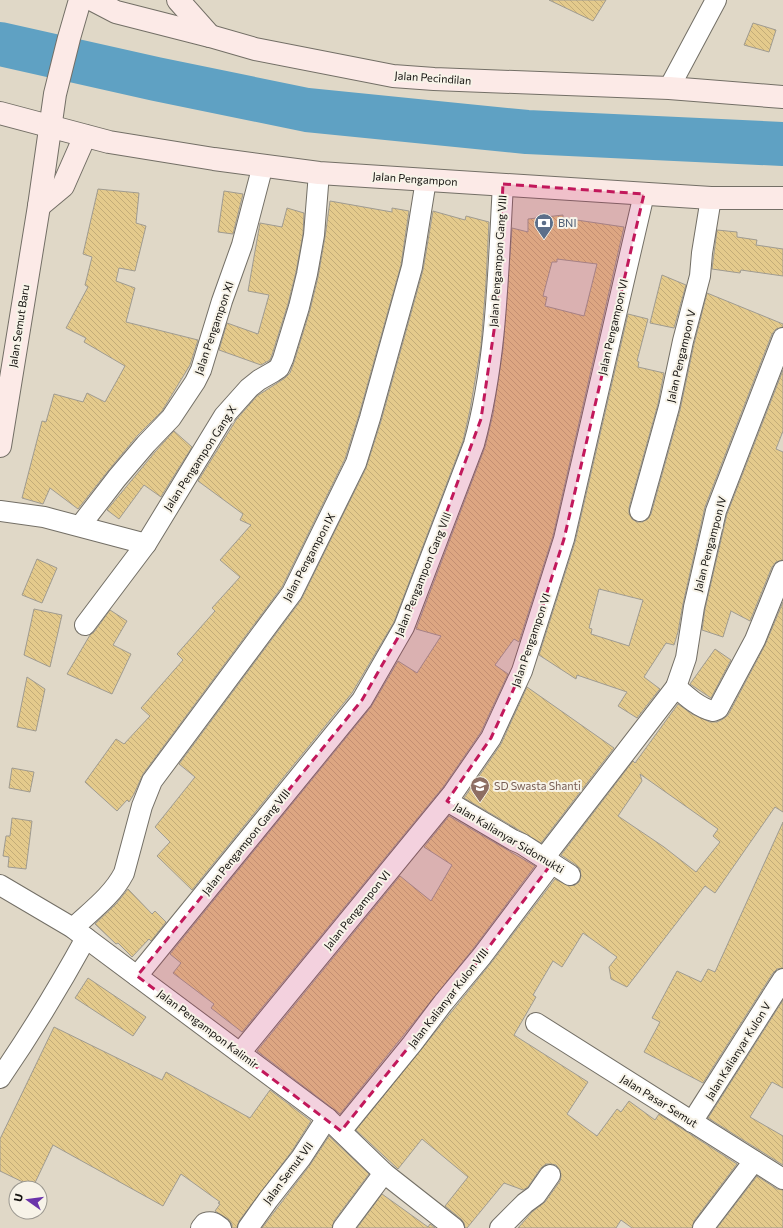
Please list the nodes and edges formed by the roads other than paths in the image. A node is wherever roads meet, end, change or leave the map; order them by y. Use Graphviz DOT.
graph roads {
  1 [pos="80,0"];
  2 [pos="92,0"];
  3 [pos="178,0"];
  4 [pos="716,0"];
  5 [pos="210,36"];
  6 [pos="669,88"];
  7 [pos="783,97"];
  8 [pos="0,114"];
  9 [pos="50,127"];
  10 [pos="85,136"];
  11 [pos="263,165"];
  12 [pos="319,173"];
  13 [pos="426,180"];
  14 [pos="503,184"];
  15 [pos="644,194"];
  16 [pos="711,198"];
  17 [pos="783,198"];
  18 [pos="39,206"];
  19 [pos="783,338"];
  20 [pos="0,446"];
  21 [pos="0,511"];
  22 [pos="640,511"];
  23 [pos="80,526"];
  24 [pos="146,544"];
  25 [pos="783,571"];
  26 [pos="85,625"];
  27 [pos="676,688"];
  28 [pos="447,801"];
  29 [pos="548,860"];
  30 [pos="570,875"];
  31 [pos="0,885"];
  32 [pos="79,933"];
  33 [pos="137,976"];
  34 [pos="783,979"];
  35 [pos="536,1023"];
  36 [pos="240,1054"];
  37 [pos="0,1078"];
  38 [pos="327,1118"];
  39 [pos="692,1122"];
  40 [pos="341,1131"];
  41 [pos="754,1161"];
  42 [pos="384,1173"];
  43 [pos="550,1175"];
  44 [pos="783,1179"];
  45 [pos="248,1228"];
  46 [pos="343,1228"];
  47 [pos="454,1228"];
  48 [pos="500,1228"];
  49 [pos="703,1228"];
  1 -- 9 [label="main road, Jalan Semut Baru"];
  2 -- 5 [label="main road, Jalan Pecindilan"];
  3 -- 5 [label="main road"];
  4 -- 6 [label="street"];
  5 -- 6 [label="main road, Jalan Pecindilan"];
  6 -- 7 [label="main road, Jalan Pecindilan"];
  8 -- 9 [label="main road, Jalan Pengampon"];
  9 -- 10 [label="main road, Jalan Pengampon"];
  9 -- 18 [label="main road, Jalan Semut Baru"];
  10 -- 11 [label="main road, Jalan Pengampon"];
  10 -- 18 [label="main road"];
  11 -- 12 [label="main road, Jalan Pengampon"];
  11 -- 23 [label="street, Jalan Pengampon XI"];
  12 -- 13 [label="main road, Jalan Pengampon"];
  12 -- 24 [label="street, Jalan Pengampon Gang X"];
  13 -- 14 [label="main road, Jalan Pengampon"];
  13 -- 32 [label="street, Jalan Pengampon IX"];
  14 -- 15 [label="main road, Jalan Pengampon"];
  14 -- 33 [label="street, Jalan Pengampon Gang VIII"];
  15 -- 16 [label="main road, Jalan Pengampon"];
  15 -- 28 [label="street, Jalan Pengampon VI"];
  16 -- 17 [label="main road, Jalan Pengampon"];
  16 -- 22 [label="street, Jalan Pengampon V"];
  18 -- 20 [label="main road, Jalan Semut Baru"];
  19 -- 27 [label="street, Jalan Pengampon IV"];
  21 -- 23 [label="street"];
  23 -- 24 [label="street"];
  24 -- 26 [label="street, Jalan Pengampon Gang X"];
  25 -- 27 [label="street"];
  27 -- 29 [label="street, Jalan Pengampon IV"];
  28 -- 29 [label="street, Jalan Kalianyar Sidomukti"];
  28 -- 36 [label="street, Jalan Pengampon VI"];
  29 -- 30 [label="street, Jalan Kalianyar Sidomukti"];
  29 -- 40 [label="street, Jalan Kalianyar Kulon VIII"];
  31 -- 32 [label="street"];
  32 -- 33 [label="street, Jalan Pengampon Kalimir"];
  32 -- 37 [label="street"];
  33 -- 36 [label="street, Jalan Pengampon Kalimir"];
  34 -- 39 [label="street, Jalan Kalianyar Kulon V"];
  35 -- 39 [label="street, Jalan Pasar Semut"];
  36 -- 38 [label="street, Jalan Pengampon Kalimir"];
  38 -- 40 [label="street, Jalan Pengampon Kalimir"];
  38 -- 45 [label="street, Jalan Semut VII"];
  39 -- 41 [label="street, Jalan Pasar Semut"];
  40 -- 42 [label="street, Jalan Pengampon Kalimir"];
  41 -- 44 [label="street, Jalan Pasar Semut"];
  41 -- 49 [label="street"];
  42 -- 46 [label="street"];
  42 -- 47 [label="street, Jalan Pengampon Kalimir"];
  43 -- 48 [label="street"];
}
